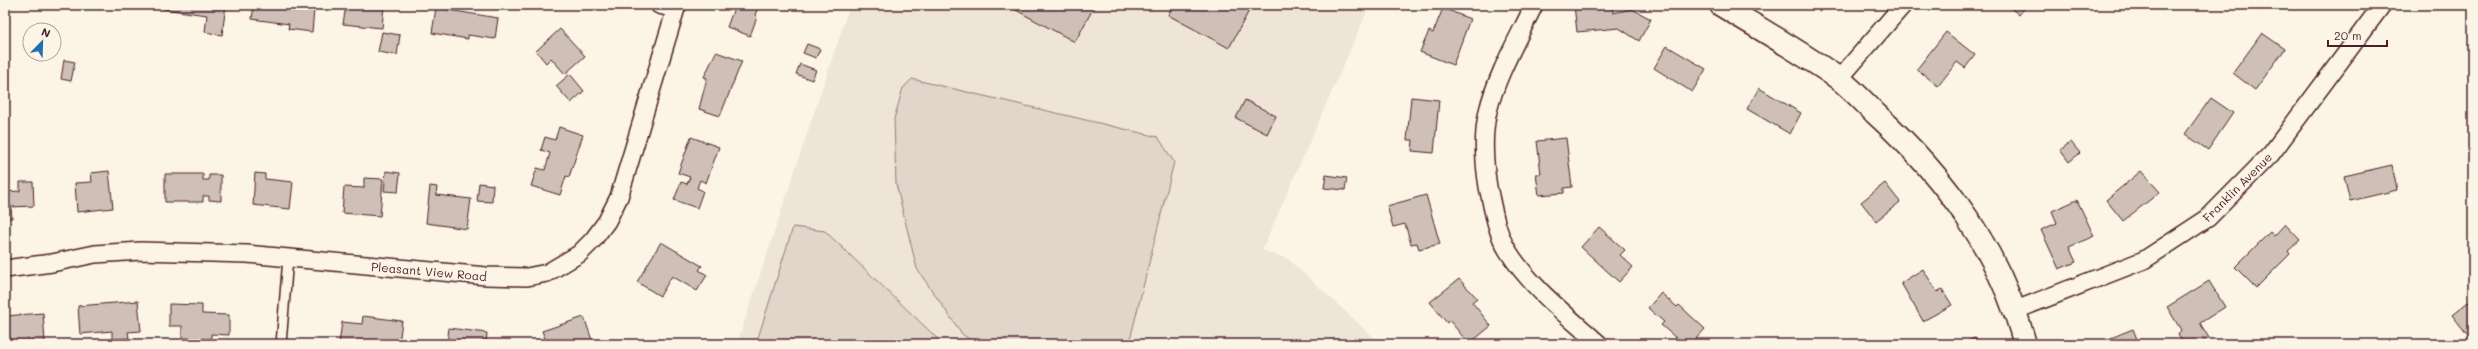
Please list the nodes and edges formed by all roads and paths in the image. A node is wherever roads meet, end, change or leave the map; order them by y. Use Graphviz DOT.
graph roads {
  1 [pos="660,5"];
  2 [pos="1534,5"];
  3 [pos="1721,5"];
  4 [pos="1903,5"];
  5 [pos="2382,5"];
  6 [pos="677,7"];
  7 [pos="1839,79"];
  8 [pos="288,258"];
  9 [pos="5,269"];
  10 [pos="2016,310"];
  11 [pos="281,344"];
  12 [pos="1599,344"];
  13 [pos="2025,344"];
  1 -- 6 [label="street"];
  2 -- 12 [label="street"];
  3 -- 7 [label="street"];
  4 -- 7 [label="street"];
  5 -- 10 [label="street, Franklin Avenue"];
  6 -- 8 [label="street, Pleasant View Road"];
  7 -- 10 [label="street"];
  8 -- 9 [label="street, Pleasant View Road"];
  8 -- 11 [label="lane"];
  10 -- 13 [label="street"];
}
